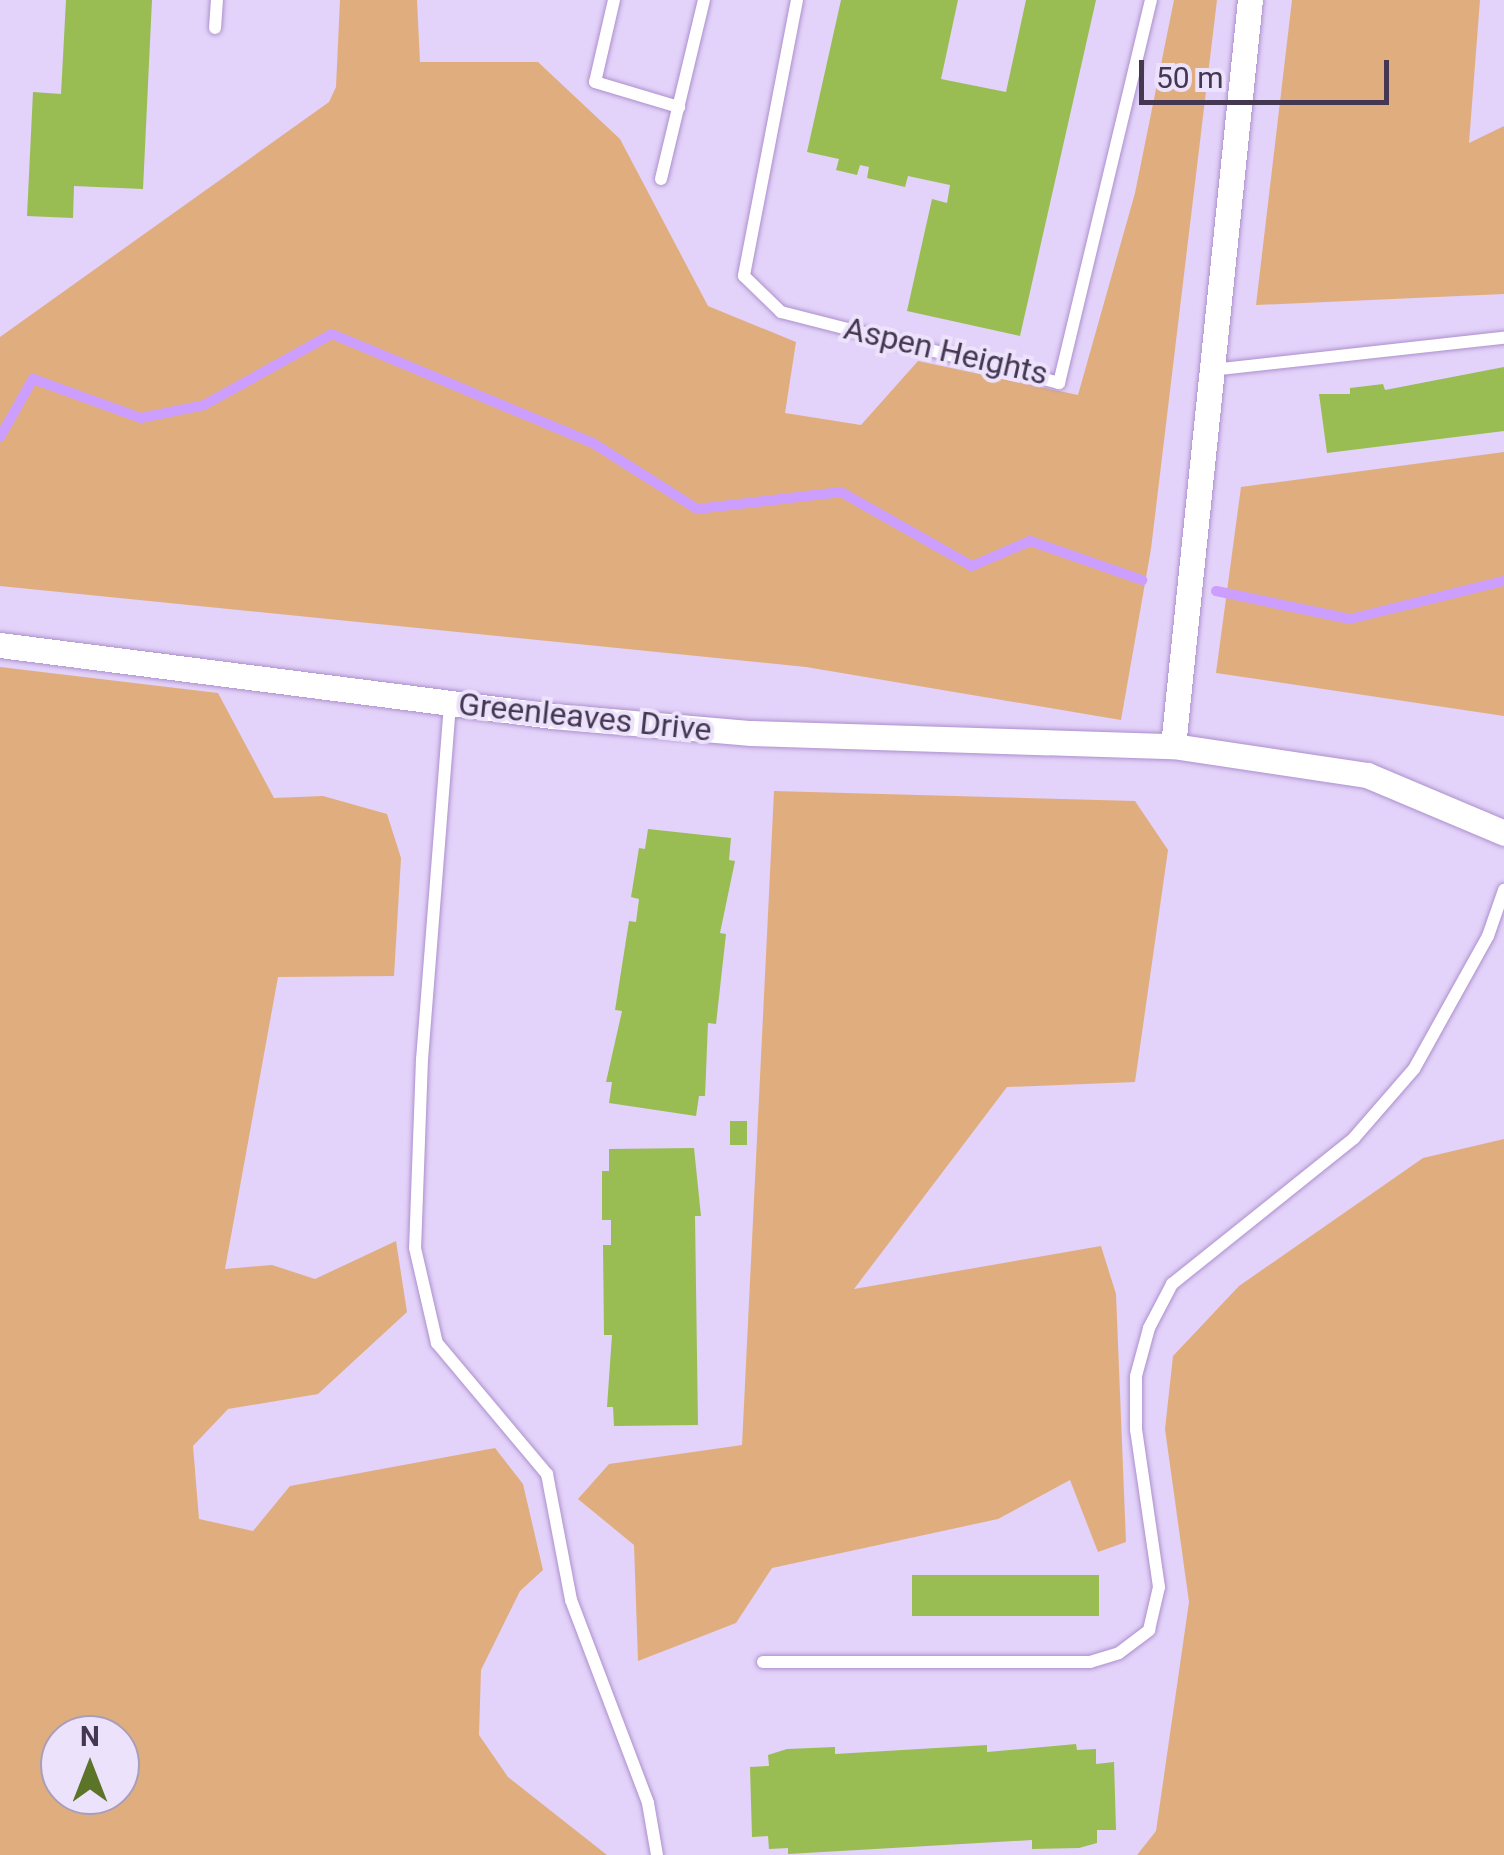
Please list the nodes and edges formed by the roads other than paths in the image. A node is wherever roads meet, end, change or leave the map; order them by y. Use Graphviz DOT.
graph roads {
  1 [pos="217,0"];
  2 [pos="614,0"];
  3 [pos="704,0"];
  4 [pos="798,0"];
  5 [pos="1152,0"];
  6 [pos="1250,0"];
  7 [pos="215,28"];
  8 [pos="679,107"];
  9 [pos="661,179"];
  10 [pos="1504,338"];
  11 [pos="1212,370"];
  12 [pos="0,646"];
  13 [pos="450,704"];
  14 [pos="1172,746"];
  15 [pos="1504,833"];
  16 [pos="1504,890"];
  17 [pos="763,1662"];
  18 [pos="657,1855"];
  1 -- 7 [label="lane"];
  2 -- 8 [label="lane"];
  3 -- 8 [label="lane"];
  4 -- 5 [label="lane, Aspen Heights"];
  6 -- 11 [label="street"];
  8 -- 9 [label="lane"];
  10 -- 11 [label="lane"];
  11 -- 14 [label="street"];
  12 -- 13 [label="street, Greenleaves Drive"];
  13 -- 14 [label="street, Greenleaves Drive"];
  13 -- 18 [label="lane"];
  14 -- 15 [label="street, Greenleaves Drive"];
  16 -- 17 [label="lane"];
}
